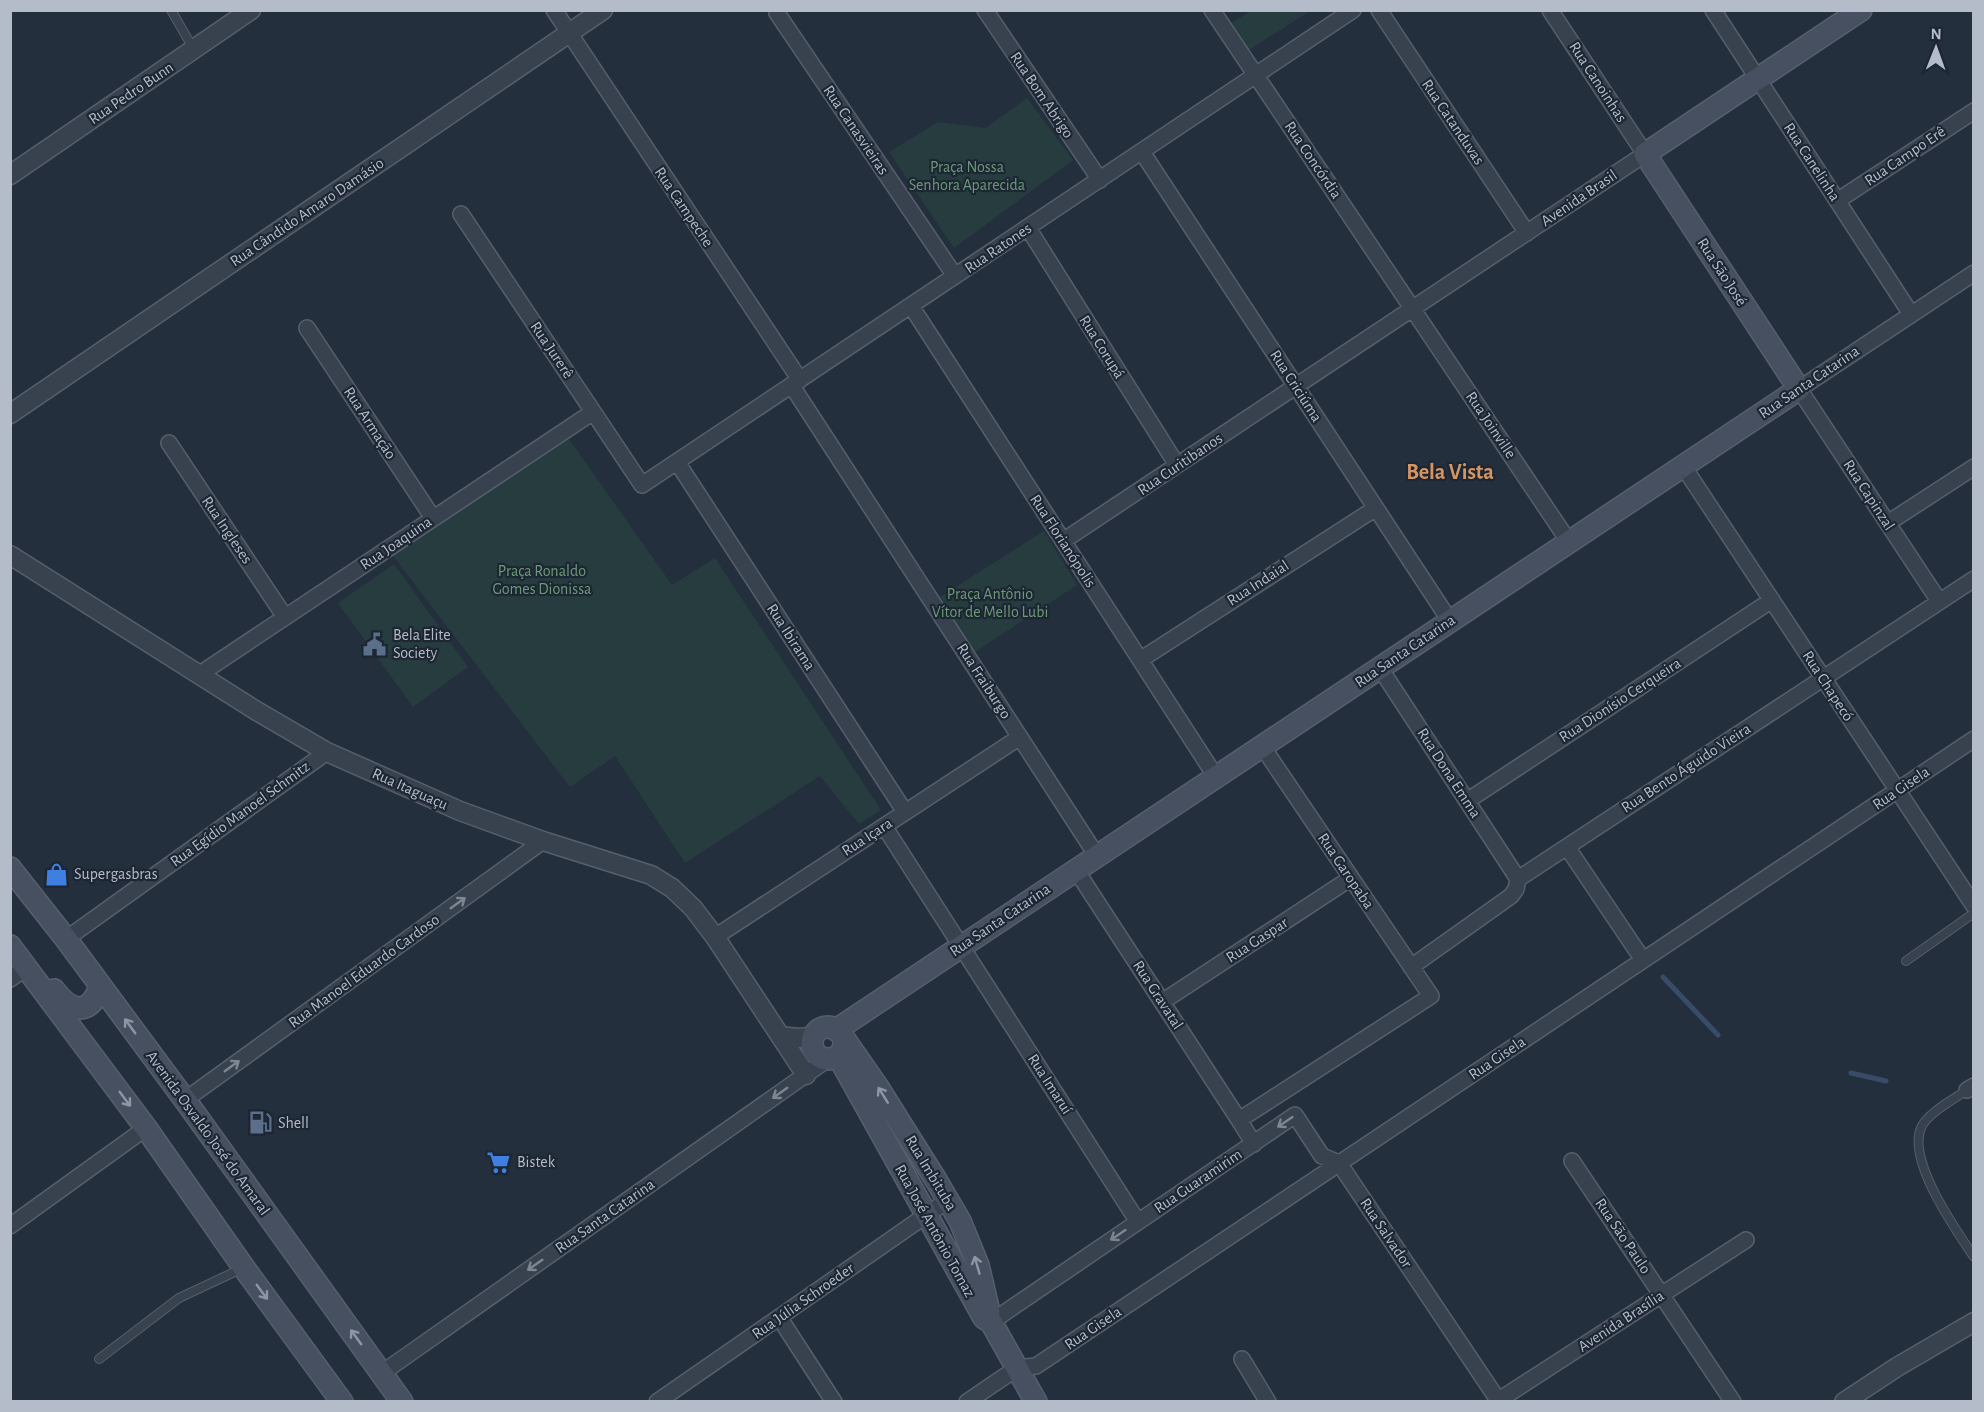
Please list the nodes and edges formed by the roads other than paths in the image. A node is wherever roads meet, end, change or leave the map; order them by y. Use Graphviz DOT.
graph roads {
  1 [pos="171,10"];
  2 [pos="251,10"];
  3 [pos="554,10"];
  4 [pos="603,10"];
  5 [pos="985,10"];
  6 [pos="1232,10"];
  7 [pos="1353,10"];
  8 [pos="1379,10"];
  9 [pos="1551,10"];
  10 [pos="1713,10"];
  11 [pos="1861,10"];
  12 [pos="777,13"];
  13 [pos="1215,15"];
  14 [pos="569,33"];
  15 [pos="194,50"];
  16 [pos="1256,75"];
  17 [pos="1758,79"];
  18 [pos="1974,111"];
  19 [pos="1142,152"];
  20 [pos="1645,154"];
  21 [pos="10,175"];
  22 [pos="1100,180"];
  23 [pos="1837,201"];
  24 [pos="461,214"];
  25 [pos="1028,228"];
  26 [pos="1527,232"];
  27 [pos="1974,273"];
  28 [pos="955,276"];
  29 [pos="911,306"];
  30 [pos="1413,309"];
  31 [pos="1911,314"];
  32 [pos="307,328"];
  33 [pos="796,383"];
  34 [pos="1296,386"];
  35 [pos="1799,389"];
  36 [pos="593,412"];
  37 [pos="10,414"];
  38 [pos="169,443"];
  39 [pos="677,462"];
  40 [pos="1177,465"];
  41 [pos="1683,466"];
  42 [pos="1974,467"];
  43 [pos="642,485"];
  44 [pos="1376,508"];
  45 [pos="433,518"];
  46 [pos="1888,523"];
  47 [pos="1063,541"];
  48 [pos="1569,542"];
  49 [pos="10,555"];
  50 [pos="1974,579"];
  51 [pos="1772,600"];
  52 [pos="1939,601"];
  53 [pos="285,617"];
  54 [pos="1450,621"];
  55 [pos="1140,660"];
  56 [pos="1380,668"];
  57 [pos="200,674"];
  58 [pos="1823,678"];
  59 [pos="1020,737"];
  60 [pos="1974,739"];
  61 [pos="1262,746"];
  62 [pos="327,752"];
  63 [pos="1216,777"];
  64 [pos="1897,790"];
  65 [pos="1467,801"];
  66 [pos="905,812"];
  67 [pos="884,826"];
  68 [pos="543,841"];
  69 [pos="1567,847"];
  70 [pos="1097,856"];
  71 [pos="10,868"];
  72 [pos="1076,870"];
  73 [pos="1351,878"];
  74 [pos="1518,879"];
  75 [pos="1974,906"];
  76 [pos="1974,913"];
  77 [pos="715,937"];
  78 [pos="66,939"];
  79 [pos="10,940"];
  80 [pos="10,946"];
  81 [pos="962,946"];
  82 [pos="1643,960"];
  83 [pos="1906,961"];
  84 [pos="1411,967"];
  85 [pos="18,974"];
  86 [pos="100,987"];
  87 [pos="1431,996"];
  88 [pos="1162,1002"];
  89 [pos="780,1036"];
  90 [pos="813,1037"];
  91 [pos="836,1046"];
  92 [pos="806,1075"];
  93 [pos="1970,1088"];
  94 [pos="185,1100"];
  95 [pos="1239,1120"];
  96 [pos="146,1128"];
  97 [pos="1254,1144"];
  98 [pos="1572,1161"];
  99 [pos="1339,1163"];
  100 [pos="948,1200"];
  101 [pos="927,1215"];
  102 [pos="1138,1222"];
  103 [pos="10,1226"];
  104 [pos="1746,1240"];
  105 [pos="1974,1257"];
  106 [pos="244,1268"];
  107 [pos="1663,1294"];
  108 [pos="779,1317"];
  109 [pos="991,1322"];
  110 [pos="1974,1323"];
  111 [pos="99,1359"];
  112 [pos="1242,1359"];
  113 [pos="1017,1368"];
  114 [pos="382,1373"];
  115 [pos="342,1401"];
  116 [pos="402,1401"];
  117 [pos="657,1401"];
  118 [pos="834,1401"];
  119 [pos="967,1401"];
  120 [pos="1036,1401"];
  121 [pos="1268,1401"];
  122 [pos="1497,1401"];
  123 [pos="1733,1401"];
  124 [pos="1844,1401"];
  1 -- 15 [label="lane"];
  2 -- 15 [label="street, Rua Pedro Bunn"];
  3 -- 14 [label="street, Rua Campeche"];
  4 -- 14 [label="street, Rua Cândido Amaro Damásio"];
  5 -- 22 [label="street, Rua Bom Abrigo"];
  6 -- 13 [label="street"];
  7 -- 16 [label="street, Rua Ratones"];
  8 -- 26 [label="street, Rua Catanduvas"];
  9 -- 20 [label="street, Rua Canoinhas"];
  10 -- 17 [label="street, Rua Canelinha"];
  11 -- 17 [label="main road, Avenida Brasil"];
  12 -- 28 [label="street, Rua Canasvieiras"];
  13 -- 16 [label="street, Rua Concórdia"];
  14 -- 33 [label="street, Rua Campeche"];
  14 -- 37 [label="street, Rua Cândido Amaro Damásio"];
  15 -- 21 [label="street, Rua Pedro Bunn"];
  16 -- 19 [label="street, Rua Ratones"];
  16 -- 30 [label="street, Rua Concórdia"];
  17 -- 20 [label="main road, Avenida Brasil"];
  17 -- 23 [label="street, Rua Canelinha"];
  18 -- 23 [label="street, Rua Campo Erê"];
  19 -- 22 [label="street, Rua Ratones"];
  19 -- 34 [label="street, Rua Criciúma"];
  20 -- 26 [label="street, Avenida Brasil"];
  20 -- 35 [label="main road, Rua São José"];
  22 -- 25 [label="street, Rua Ratones"];
  23 -- 31 [label="street, Rua Canelinha"];
  24 -- 36 [label="street, Rua Jurerê"];
  25 -- 28 [label="street, Rua Ratones"];
  25 -- 40 [label="street, Rua Corupá"];
  26 -- 30 [label="street, Avenida Brasil"];
  27 -- 31 [label="street, Rua Santa Catarina"];
  28 -- 29 [label="street, Rua Ratones"];
  29 -- 33 [label="street, Rua Ratones"];
  29 -- 47 [label="street, Rua Florianópolis"];
  30 -- 34 [label="street, Avenida Brasil"];
  30 -- 48 [label="street, Rua Joinville"];
  31 -- 35 [label="street, Rua Santa Catarina"];
  32 -- 45 [label="street, Rua Armação"];
  33 -- 39 [label="street, Rua Ratones"];
  33 -- 59 [label="street, Rua Fraiburgo"];
  34 -- 40 [label="street, Rua Curitibanos"];
  34 -- 44 [label="street, Rua Criciúma"];
  35 -- 41 [label="main road, Rua Santa Catarina"];
  35 -- 46 [label="street, Rua Capinzal"];
  36 -- 43 [label="street, Rua Jurerê"];
  36 -- 45 [label="street, Rua Joaquina"];
  38 -- 53 [label="street, Rua Ingleses"];
  39 -- 43 [label="street, Rua Ratones"];
  39 -- 66 [label="street, Rua Ibirama"];
  40 -- 47 [label="street, Rua Curitibanos"];
  41 -- 48 [label="main road, Rua Santa Catarina"];
  41 -- 51 [label="street, Rua Chapecó"];
  42 -- 46 [label="street"];
  44 -- 54 [label="street, Rua Criciúma"];
  44 -- 55 [label="street, Rua Indaial"];
  45 -- 53 [label="street, Rua Joaquina"];
  46 -- 52 [label="street, Rua Capinzal"];
  47 -- 55 [label="street, Rua Florianópolis"];
  48 -- 54 [label="main road, Rua Santa Catarina"];
  49 -- 57 [label="street, Rua Itaguaçu"];
  50 -- 52 [label="street, Rua Bento Águido Vieira"];
  51 -- 58 [label="street, Rua Chapecó"];
  51 -- 65 [label="street, Rua Dionísio Cerqueira"];
  52 -- 58 [label="street, Rua Bento Águido Vieira"];
  53 -- 57 [label="street, Rua Joaquina"];
  54 -- 56 [label="main road, Rua Santa Catarina"];
  55 -- 63 [label="street, Rua Florianópolis"];
  56 -- 61 [label="main road, Rua Santa Catarina"];
  56 -- 65 [label="street, Rua Dona Emma"];
  57 -- 62 [label="street, Rua Itaguaçu"];
  58 -- 64 [label="street, Rua Chapecó"];
  58 -- 69 [label="street, Rua Bento Águido Vieira"];
  59 -- 66 [label="street, Rua Içara"];
  59 -- 70 [label="street, Rua Fraiburgo"];
  60 -- 64 [label="street, Rua Gisela"];
  61 -- 63 [label="main road, Rua Santa Catarina"];
  61 -- 73 [label="street, Rua Garopaba"];
  62 -- 68 [label="street, Rua Itaguaçu"];
  62 -- 78 [label="street, Rua Egídio Manoel Schmitz"];
  63 -- 70 [label="main road, Rua Santa Catarina"];
  64 -- 75 [label="street, Rua Chapecó"];
  64 -- 82 [label="street, Rua Gisela"];
  65 -- 74 [label="street, Rua Dona Emma"];
  66 -- 67 [label="street, Rua Içara"];
  67 -- 77 [label="street, Rua Içara"];
  67 -- 81 [label="street, Rua Imaruí"];
  68 -- 77 [label="street, Rua Itaguaçu"];
  94 -- 68 [label="street, Rua Manoel Eduardo Cardoso, one-way"];
  69 -- 74 [label="street, Rua Bento Águido Vieira"];
  69 -- 82 [label="street"];
  70 -- 72 [label="main road, Rua Santa Catarina"];
  71 -- 78 [label="main road, Avenida Osvaldo José do Amaral"];
  72 -- 81 [label="main road, Rua Santa Catarina"];
  72 -- 88 [label="street, Rua Gravatal"];
  73 -- 84 [label="street, Rua Garopaba"];
  73 -- 88 [label="street, Rua Gaspar"];
  74 -- 84 [label="street, Rua Bento Águido Vieira"];
  76 -- 83 [label="lane"];
  77 -- 89 [label="street, Rua Itaguaçu"];
  78 -- 86 [label="main road, Avenida Osvaldo José do Amaral"];
  79 -- 86 [label="main road"];
  80 -- 85 [label="main road"];
  81 -- 91 [label="main road, Rua Santa Catarina"];
  81 -- 102 [label="street, Rua Imaruí"];
  82 -- 99 [label="street, Rua Gisela"];
  84 -- 87 [label="street, Rua Garopaba"];
  85 -- 96 [label="main road, one-way"];
  94 -- 86 [label="main road, Avenida Osvaldo José do Amaral, one-way"];
  87 -- 95 [label="street, Rua Guaramirim"];
  88 -- 95 [label="street, Rua Gravatal"];
  89 -- 90 [label="street"];
  89 -- 92 [label="street, Rua Itaguaçu"];
  90 -- 91 [label="main road"];
  91 -- 92 [label="street, Rua Santa Catarina"];
  100 -- 91 [label="main road, Rua Imbituba, one-way"];
  91 -- 101 [label="main road, Rua José Antônio Tomaz"];
  92 -- 114 [label="street, Rua Santa Catarina, one-way"];
  93 -- 105 [label="lane"];
  114 -- 94 [label="main road, Avenida Osvaldo José do Amaral, one-way"];
  95 -- 97 [label="street, Rua Guaramirim"];
  96 -- 103 [label="street"];
  96 -- 106 [label="main road"];
  99 -- 97 [label="street, Rua Salvador, one-way"];
  97 -- 102 [label="street, Rua Guaramirim"];
  98 -- 107 [label="street, Rua São Paulo"];
  99 -- 113 [label="street, Rua Gisela"];
  99 -- 122 [label="street, Rua Salvador"];
  100 -- 101 [label="street, Rua Júlia Schroeder"];
  109 -- 100 [label="main road, Rua Imbituba, one-way"];
  101 -- 108 [label="street, Rua Júlia Schroeder"];
  101 -- 109 [label="main road, Rua José Antônio Tomaz"];
  102 -- 109 [label="street, Rua Guaramirim, one-way"];
  104 -- 107 [label="street, Avenida Brasília"];
  106 -- 111 [label="lane"];
  106 -- 115 [label="main road, one-way"];
  107 -- 122 [label="street, Avenida Brasília"];
  107 -- 123 [label="street, Rua São Paulo"];
  108 -- 117 [label="street, Rua Júlia Schroeder"];
  108 -- 118 [label="street"];
  109 -- 113 [label="main road, Rua José Antônio Tomaz"];
  110 -- 124 [label="street"];
  112 -- 121 [label="street"];
  113 -- 119 [label="street, Rua Gisela"];
  113 -- 120 [label="main road, Rua José Antônio Tomaz"];
  114 -- 116 [label="main road, Avenida Osvaldo José do Amaral"];
}
